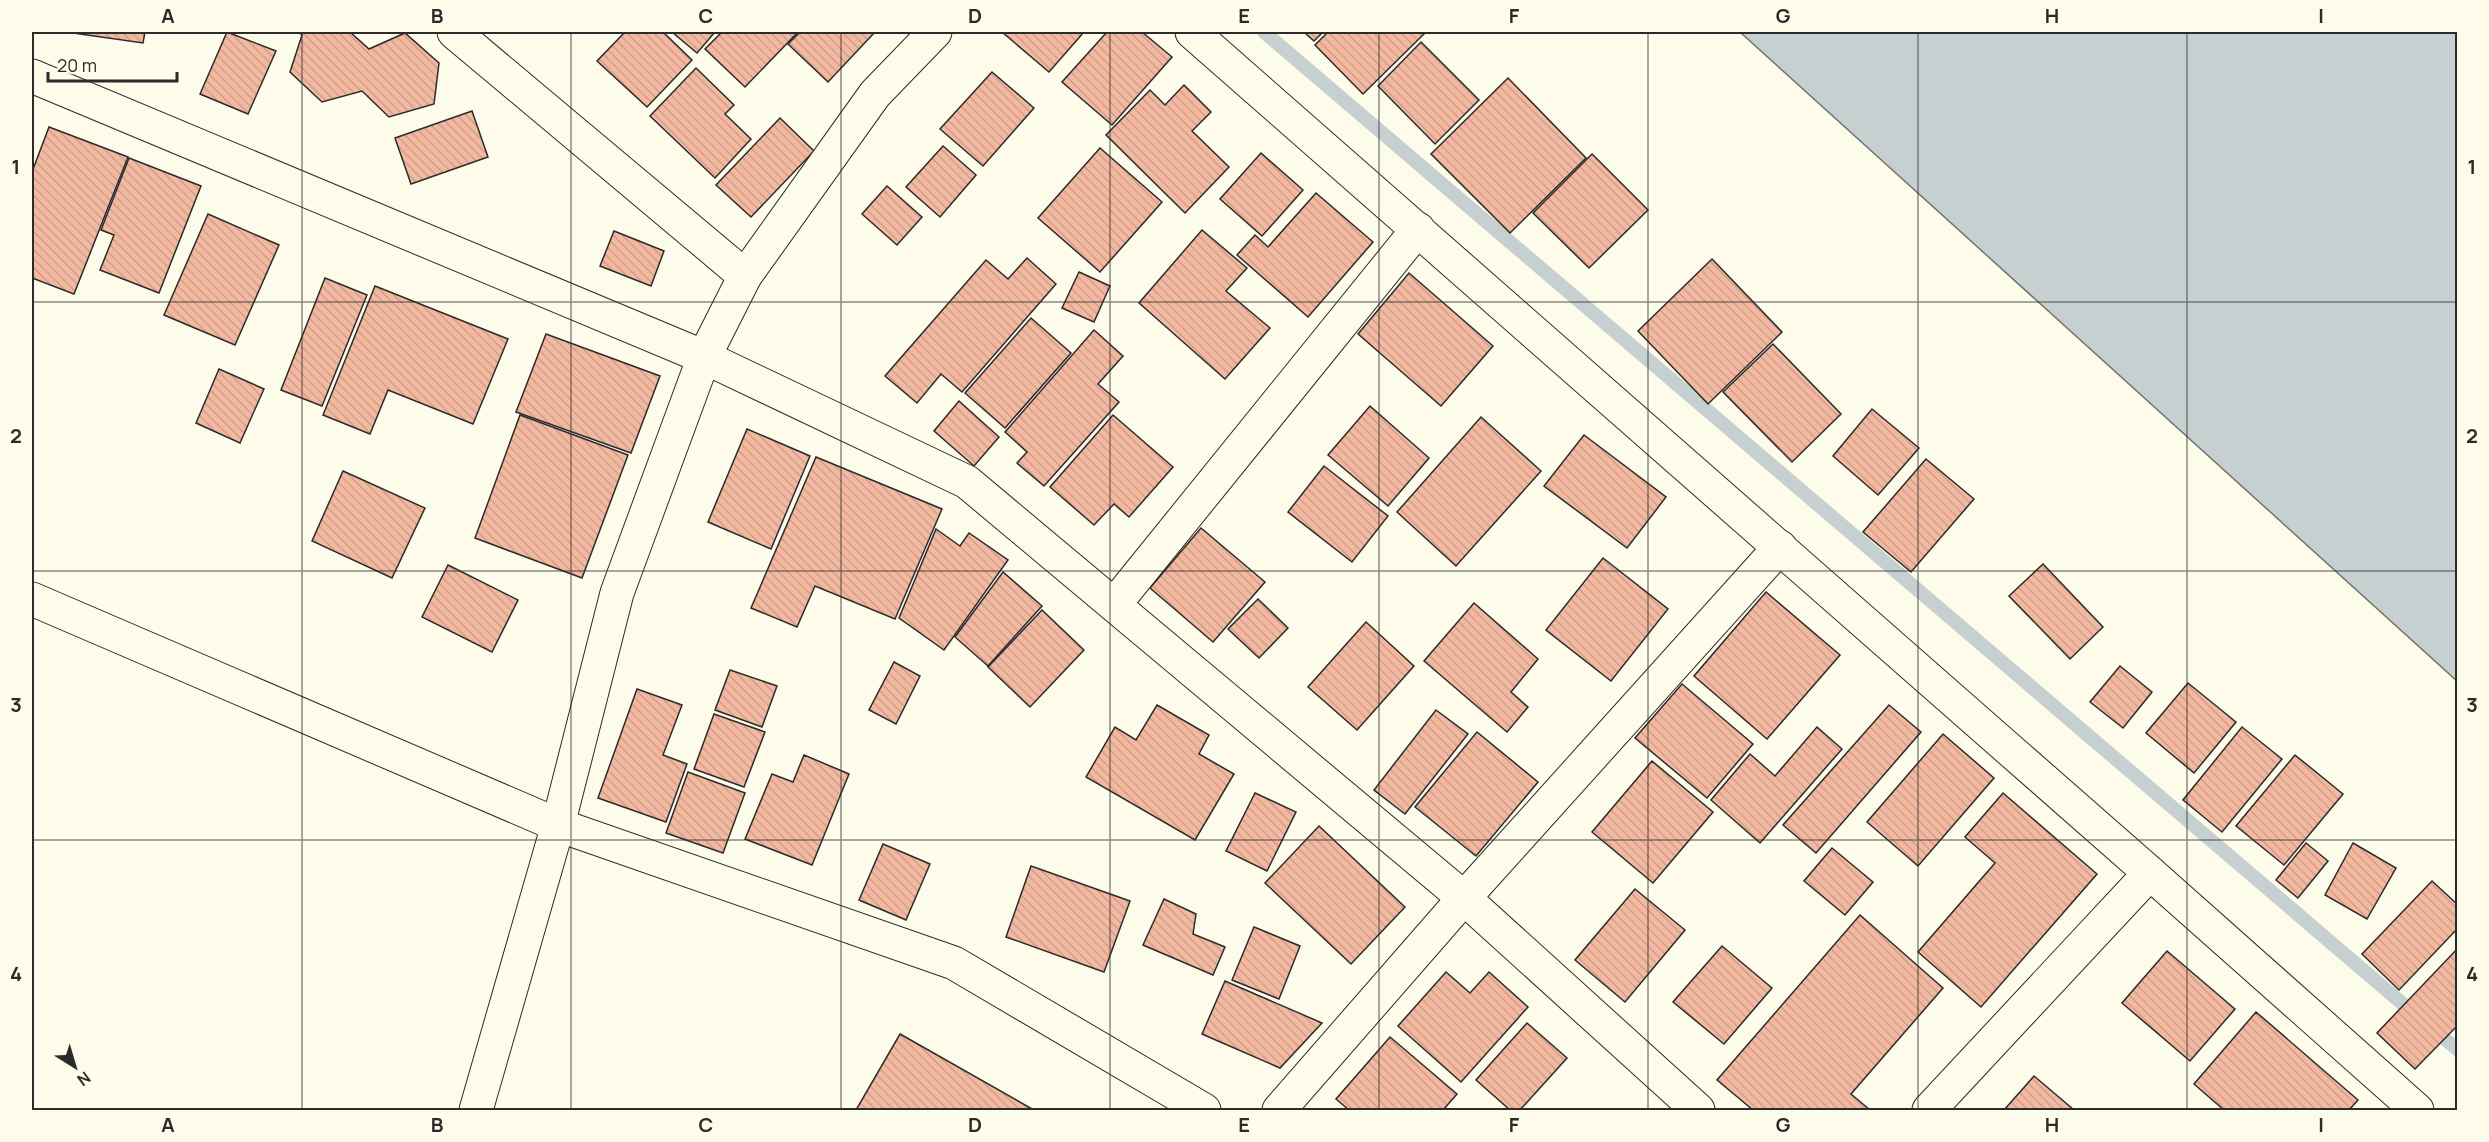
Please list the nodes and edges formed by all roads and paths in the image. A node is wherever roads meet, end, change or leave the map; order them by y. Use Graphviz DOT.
graph roads {
  1 [pos="454,32"];
  2 [pos="935,32"];
  3 [pos="1192,32"];
  4 [pos="32,76"];
  5 [pos="1418,229"];
  6 [pos="745,276"];
  7 [pos="704,357"];
  8 [pos="1780,547"];
  9 [pos="32,599"];
  10 [pos="1114,605"];
  11 [pos="558,825"];
  12 [pos="2150,873"];
  13 [pos="1464,898"];
  14 [pos="476,1110"];
  15 [pos="1204,1110"];
  16 [pos="1279,1110"];
  17 [pos="1698,1110"];
  18 [pos="1929,1110"];
  19 [pos="2417,1110"];
  1 -- 6 [label="street"];
  2 -- 6 [label="street"];
  3 -- 5 [label="street"];
  4 -- 7 [label="street"];
  5 -- 8 [label="street"];
  5 -- 10 [label="street"];
  6 -- 7 [label="street"];
  7 -- 10 [label="street"];
  7 -- 11 [label="street"];
  8 -- 12 [label="street"];
  8 -- 13 [label="street"];
  9 -- 11 [label="street"];
  10 -- 13 [label="street"];
  11 -- 14 [label="street"];
  11 -- 15 [label="street"];
  12 -- 18 [label="street"];
  12 -- 19 [label="street"];
  13 -- 16 [label="street"];
  13 -- 17 [label="street"];
}
